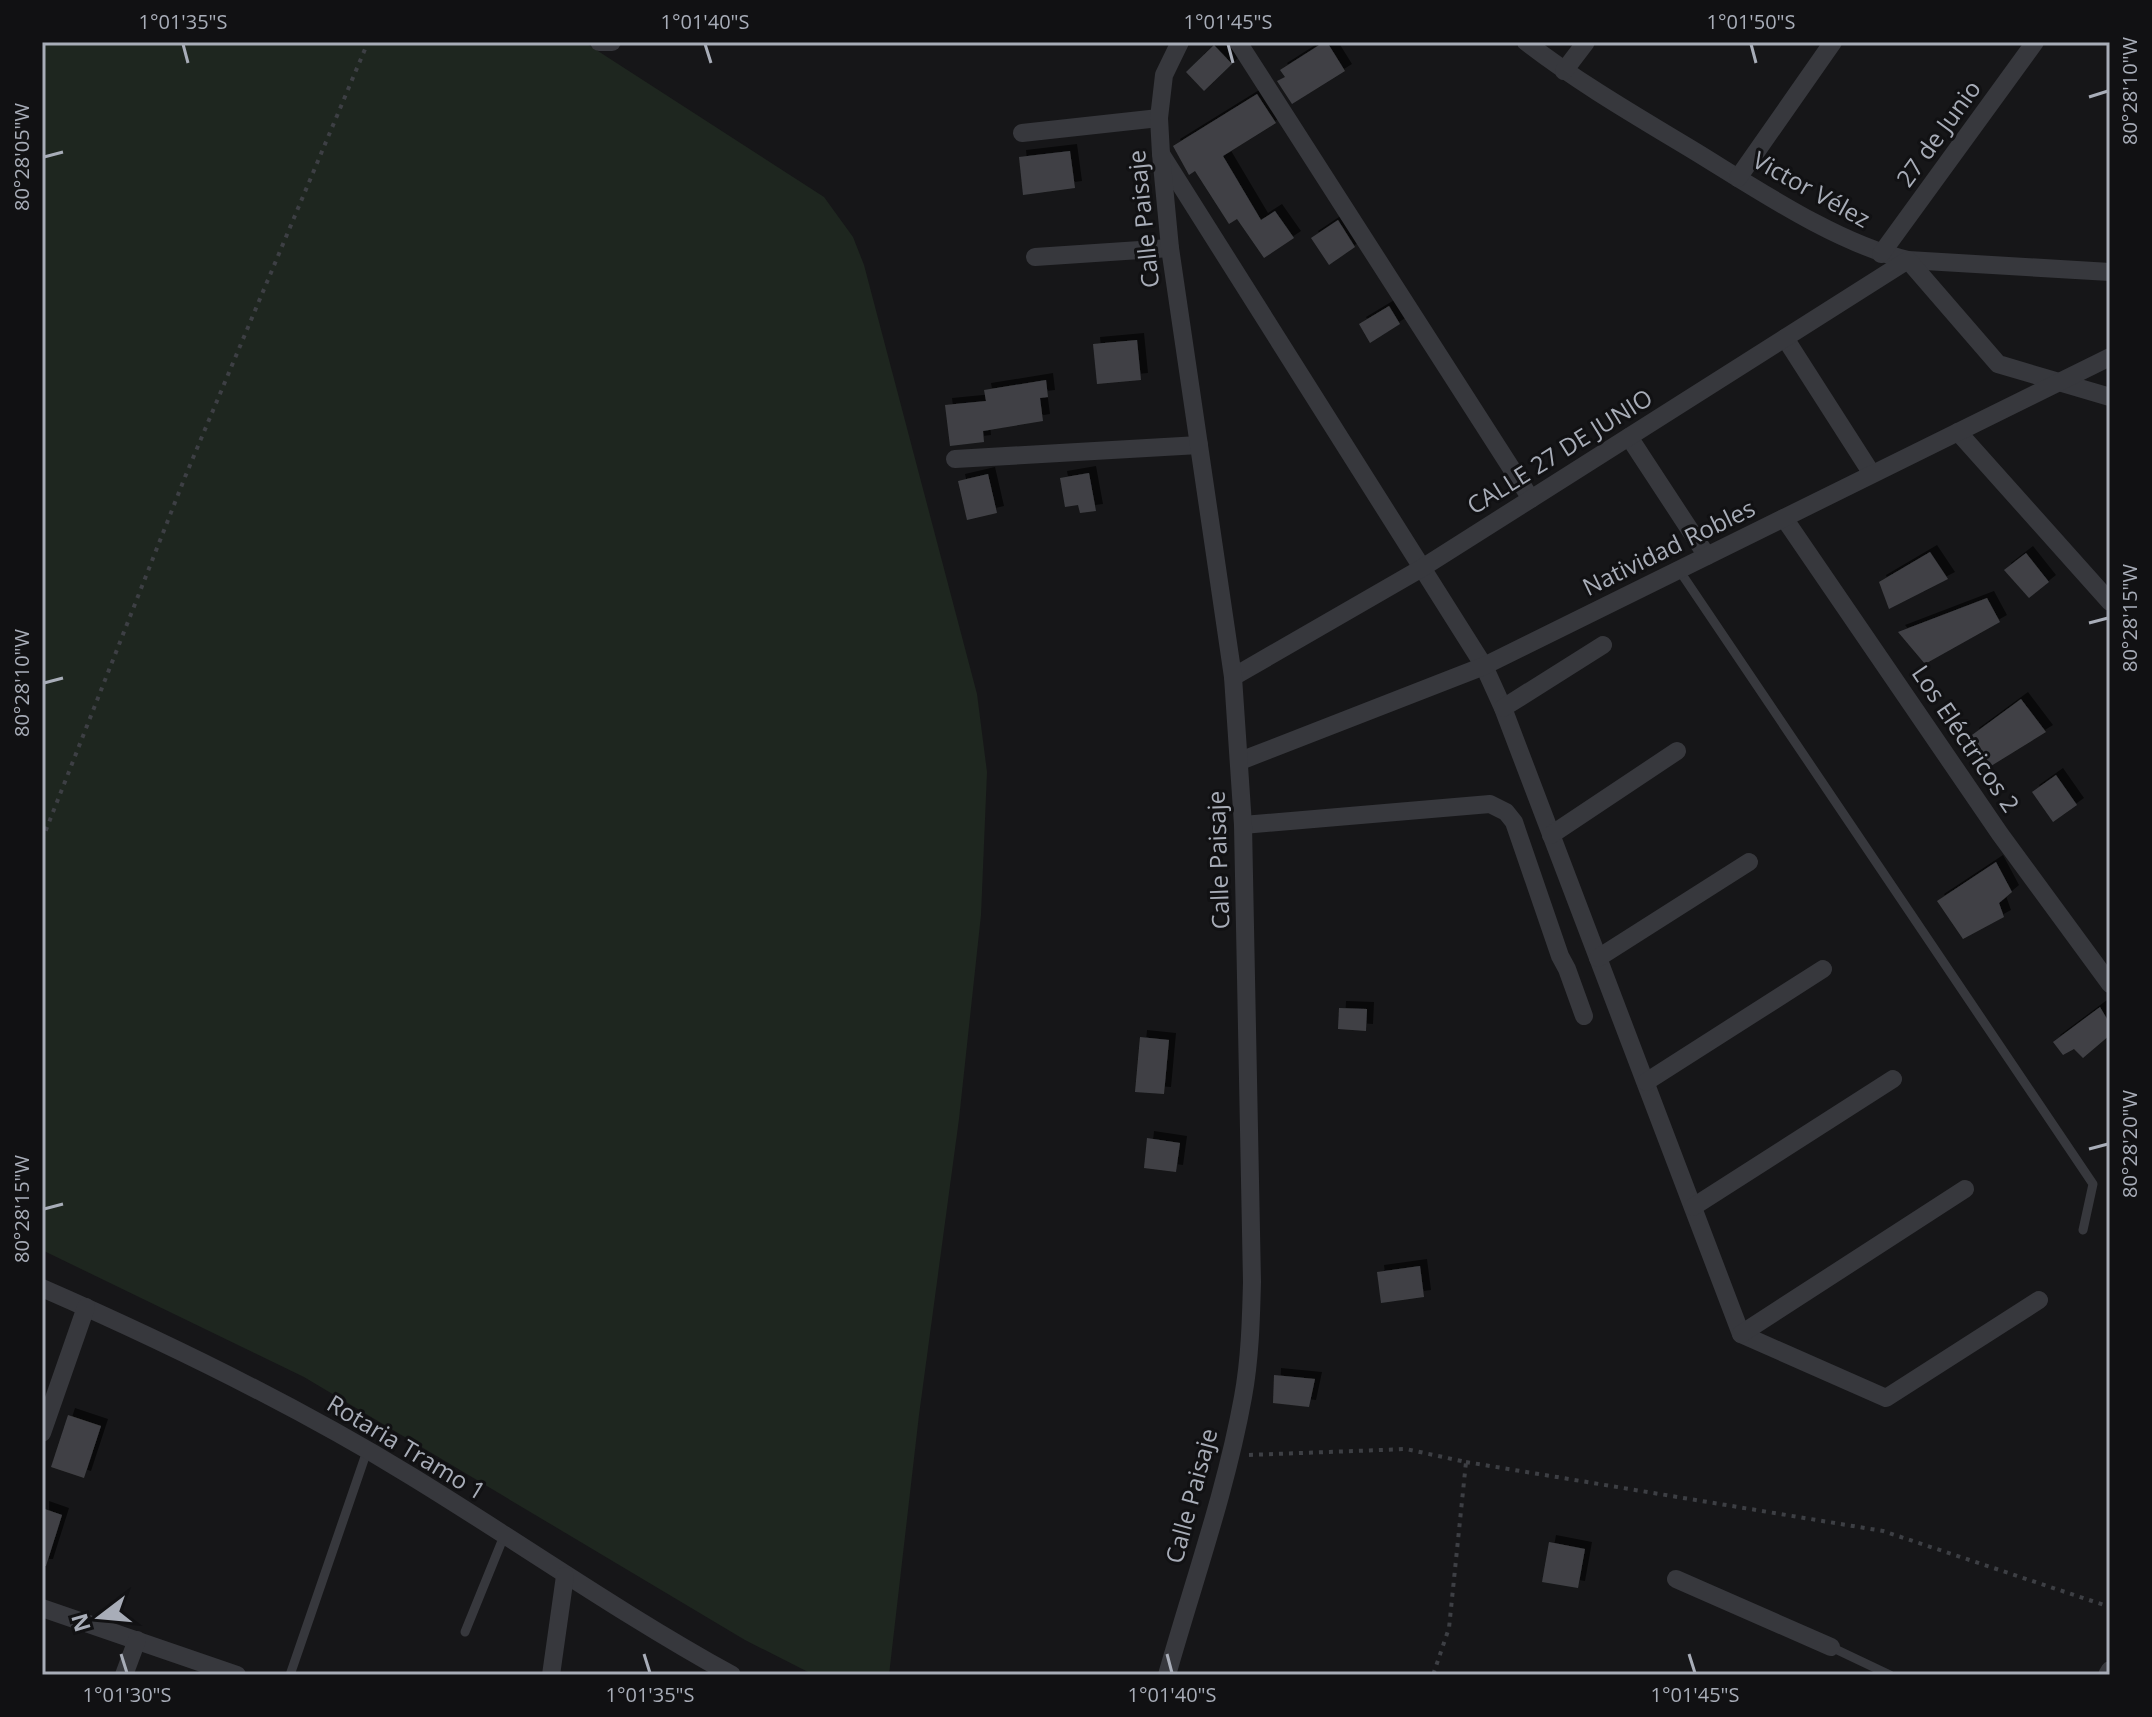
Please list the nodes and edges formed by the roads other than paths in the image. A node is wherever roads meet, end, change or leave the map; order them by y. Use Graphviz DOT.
graph roads {
  1 [pos="599,42"];
  2 [pos="612,42"];
  3 [pos="1180,42"];
  4 [pos="1238,42"];
  5 [pos="1526,42"];
  6 [pos="1586,42"];
  7 [pos="1833,42"];
  8 [pos="2035,42"];
  9 [pos="1564,71"];
  10 [pos="1159,118"];
  11 [pos="1022,133"];
  12 [pos="1161,154"];
  13 [pos="1738,178"];
  14 [pos="1170,248"];
  15 [pos="1881,254"];
  16 [pos="1035,257"];
  17 [pos="1908,260"];
  18 [pos="2110,272"];
  19 [pos="1785,338"];
  20 [pos="2110,357"];
  21 [pos="2059,382"];
  22 [pos="2110,397"];
  23 [pos="1958,432"];
  24 [pos="1629,437"];
  25 [pos="1199,445"];
  26 [pos="955,459"];
  27 [pos="1872,474"];
  28 [pos="1531,499"];
  29 [pos="1784,518"];
  30 [pos="1707,556"];
  31 [pos="1422,568"];
  32 [pos="1679,570"];
  33 [pos="2110,602"];
  34 [pos="1603,645"];
  35 [pos="1484,666"];
  36 [pos="1233,677"];
  37 [pos="1503,708"];
  38 [pos="1677,751"];
  39 [pos="1240,761"];
  40 [pos="1243,825"];
  41 [pos="1551,835"];
  42 [pos="1749,862"];
  43 [pos="1598,958"];
  44 [pos="1823,969"];
  45 [pos="2110,984"];
  46 [pos="1584,1016"];
  47 [pos="1893,1079"];
  48 [pos="1646,1082"];
  49 [pos="1965,1189"];
  50 [pos="1693,1207"];
  51 [pos="2083,1230"];
  52 [pos="42,1288"];
  53 [pos="2039,1300"];
  54 [pos="86,1307"];
  55 [pos="1741,1334"];
  56 [pos="42,1433"];
  57 [pos="367,1451"];
  58 [pos="504,1536"];
  59 [pos="565,1576"];
  60 [pos="1676,1579"];
  61 [pos="42,1608"];
  62 [pos="465,1632"];
  63 [pos="137,1640"];
  64 [pos="1831,1647"];
  65 [pos="2110,1670"];
  66 [pos="124,1675"];
  67 [pos="237,1675"];
  68 [pos="290,1675"];
  69 [pos="551,1675"];
  70 [pos="732,1675"];
  71 [pos="1167,1675"];
  72 [pos="1890,1675"];
  73 [pos="2107,1675"];
  1 -- 2 [label="street"];
  3 -- 10 [label="street, Calle Paisaje"];
  4 -- 28 [label="street"];
  5 -- 9 [label="street, Victor Vélez"];
  6 -- 9 [label="street"];
  7 -- 13 [label="street"];
  8 -- 15 [label="street, 27 de Junio"];
  9 -- 13 [label="street, Victor Vélez"];
  10 -- 11 [label="street"];
  10 -- 12 [label="street, Calle Paisaje"];
  12 -- 14 [label="street, Calle Paisaje"];
  12 -- 31 [label="street"];
  13 -- 15 [label="street, Victor Vélez"];
  14 -- 16 [label="street"];
  14 -- 25 [label="street, Calle Paisaje"];
  15 -- 17 [label="street, Victor Vélez"];
  17 -- 18 [label="street, Victor Vélez"];
  17 -- 19 [label="street, CALLE 27 DE JUNIO"];
  17 -- 21 [label="street"];
  19 -- 24 [label="street, CALLE 27 DE JUNIO"];
  19 -- 27 [label="street"];
  20 -- 21 [label="street, Natividad Robles"];
  21 -- 22 [label="street"];
  21 -- 23 [label="street, Natividad Robles"];
  23 -- 27 [label="street, Natividad Robles"];
  23 -- 33 [label="street"];
  24 -- 28 [label="street, CALLE 27 DE JUNIO"];
  24 -- 30 [label="street"];
  25 -- 26 [label="street"];
  25 -- 36 [label="street, Calle Paisaje"];
  27 -- 29 [label="street, Natividad Robles"];
  28 -- 31 [label="street, CALLE 27 DE JUNIO"];
  29 -- 30 [label="street, Natividad Robles"];
  29 -- 45 [label="street, Los Eléctricos 2"];
  30 -- 32 [label="street, Natividad Robles"];
  31 -- 35 [label="street"];
  31 -- 36 [label="street, CALLE 27 DE JUNIO"];
  32 -- 35 [label="street, Natividad Robles"];
  32 -- 51 [label="lane"];
  34 -- 37 [label="street"];
  35 -- 37 [label="street"];
  35 -- 39 [label="street, Natividad Robles"];
  36 -- 39 [label="street, Calle Paisaje"];
  37 -- 41 [label="street"];
  38 -- 41 [label="street"];
  39 -- 40 [label="street, Calle Paisaje"];
  40 -- 46 [label="street"];
  40 -- 71 [label="street, Calle Paisaje"];
  41 -- 43 [label="street"];
  42 -- 43 [label="street"];
  43 -- 48 [label="street"];
  44 -- 48 [label="street"];
  47 -- 50 [label="street"];
  48 -- 50 [label="street"];
  49 -- 55 [label="street"];
  50 -- 55 [label="street"];
  52 -- 54 [label="street, Rotaria Tramo 1"];
  53 -- 55 [label="street"];
  54 -- 56 [label="street"];
  54 -- 57 [label="street, Rotaria Tramo 1"];
  57 -- 58 [label="street, Rotaria Tramo 1"];
  57 -- 68 [label="lane"];
  58 -- 59 [label="street, Rotaria Tramo 1"];
  58 -- 62 [label="lane"];
  59 -- 69 [label="street"];
  59 -- 70 [label="street, Rotaria Tramo 1"];
  60 -- 64 [label="street"];
  61 -- 63 [label="street"];
  63 -- 66 [label="street"];
  63 -- 67 [label="street"];
  64 -- 72 [label="lane"];
  65 -- 73 [label="street"];
}
